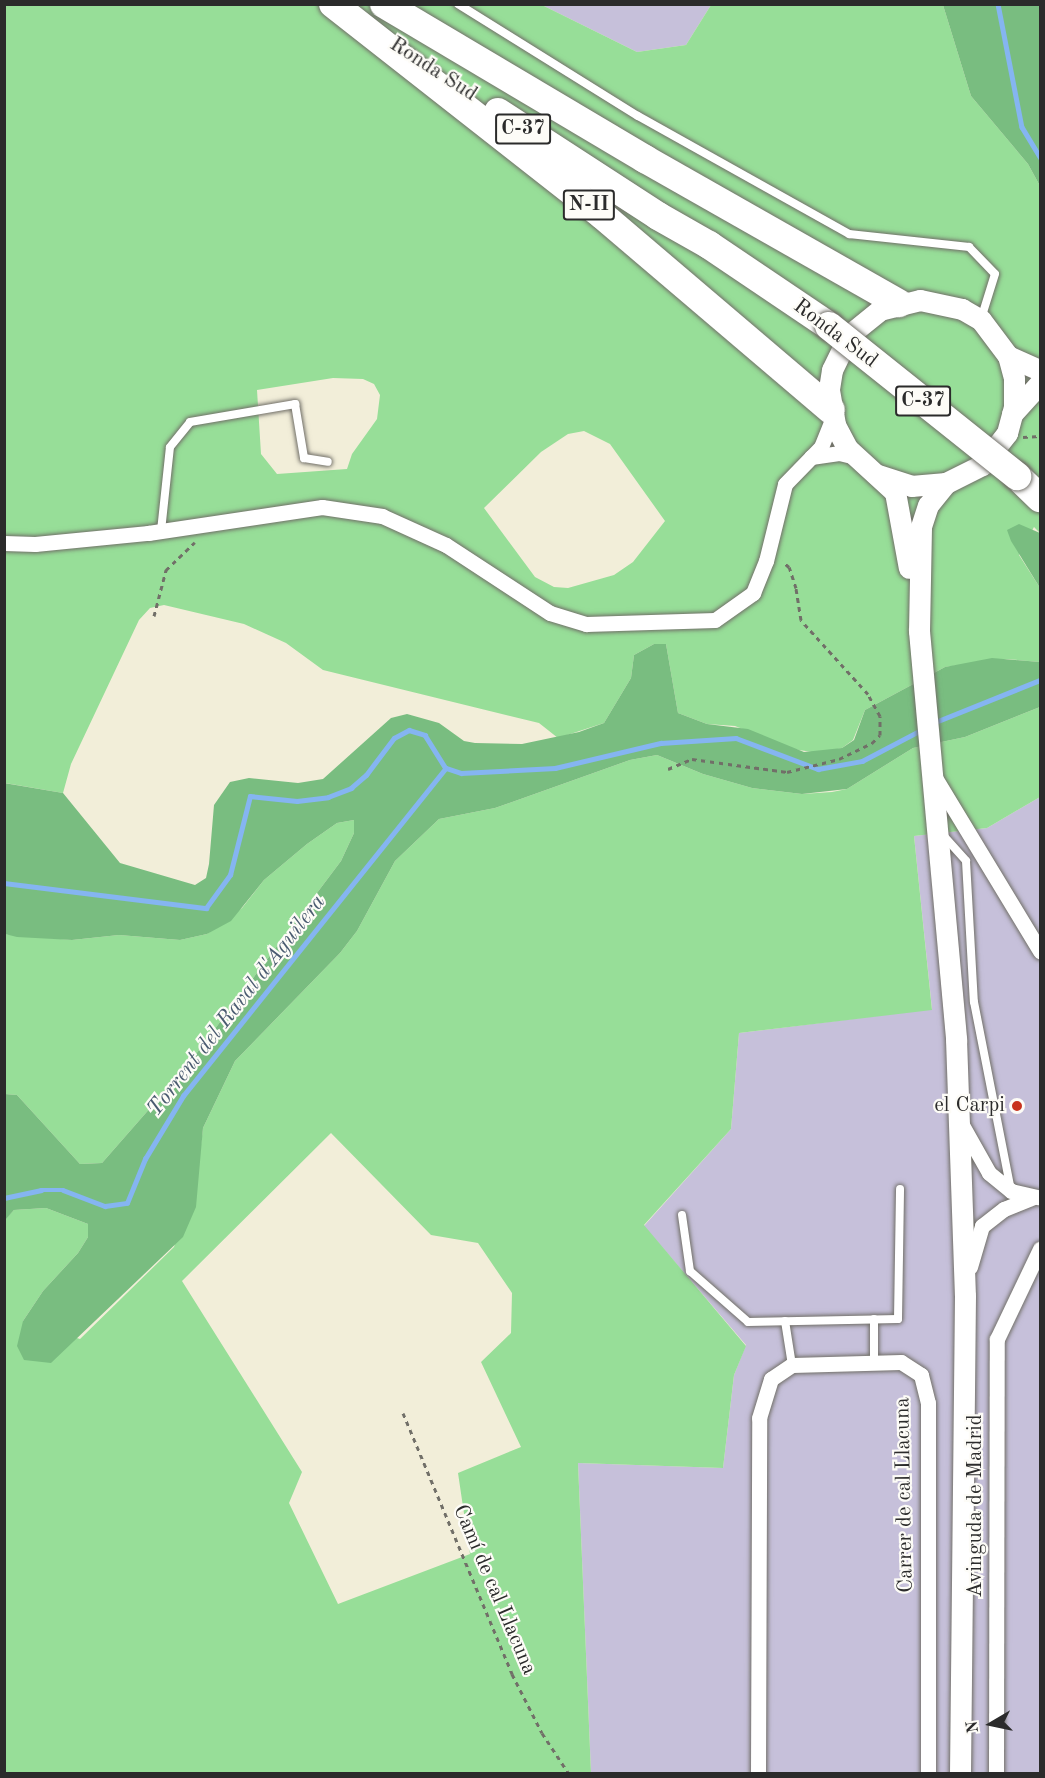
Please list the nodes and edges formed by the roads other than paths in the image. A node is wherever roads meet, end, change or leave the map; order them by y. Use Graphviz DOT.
graph roads {
  1 [pos="383,4"];
  2 [pos="458,4"];
  3 [pos="337,7"];
  4 [pos="709,244"];
  5 [pos="899,303"];
  6 [pos="981,320"];
  7 [pos="1008,356"];
  8 [pos="1041,370"];
  9 [pos="1041,383"];
  10 [pos="832,413"];
  11 [pos="1012,414"];
  12 [pos="812,457"];
  13 [pos="856,457"];
  14 [pos="328,462"];
  15 [pos="878,475"];
  16 [pos="946,483"];
  17 [pos="1041,498"];
  18 [pos="160,532"];
  19 [pos="4,543"];
  20 [pos="920,631"];
  21 [pos="931,771"];
  22 [pos="936,827"];
  23 [pos="1041,951"];
  24 [pos="959,1118"];
  25 [pos="900,1189"];
  26 [pos="1011,1191"];
  27 [pos="1037,1197"];
  28 [pos="682,1215"];
  29 [pos="1041,1249"];
  30 [pos="965,1296"];
  31 [pos="873,1319"];
  32 [pos="785,1321"];
  33 [pos="874,1363"];
  34 [pos="792,1365"];
  35 [pos="758,1773"];
  36 [pos="928,1773"];
  37 [pos="960,1773"];
  38 [pos="996,1773"];
  1 -- 4 [label="highway, Ronda Sud / C-37"];
  1 -- 5 [label="highway"];
  2 -- 6 [label="lane"];
  3 -- 4 [label="highway, Ronda Sud / C-37"];
  3 -- 10 [label="highway, N-II"];
  4 -- 17 [label="highway, Ronda Sud / C-37, bridge"];
  5 -- 6 [label="street, N-II"];
  5 -- 10 [label="street, N-II"];
  6 -- 7 [label="street, N-II"];
  7 -- 8 [label="street"];
  7 -- 11 [label="street, N-II"];
  9 -- 11 [label="street"];
  10 -- 12 [label="street"];
  10 -- 13 [label="street, N-II"];
  11 -- 16 [label="street, N-II"];
  12 -- 13 [label="street"];
  12 -- 18 [label="street"];
  13 -- 15 [label="street, N-II"];
  14 -- 18 [label="lane"];
  15 -- 16 [label="street, N-II"];
  15 -- 20 [label="street, N-II"];
  16 -- 20 [label="street, N-II"];
  18 -- 19 [label="street"];
  20 -- 21 [label="street, N-II"];
  21 -- 22 [label="street, N-II"];
  21 -- 23 [label="street"];
  22 -- 24 [label="street, N-II"];
  22 -- 26 [label="lane"];
  24 -- 26 [label="street"];
  24 -- 30 [label="street, N-II"];
  25 -- 31 [label="lane"];
  26 -- 27 [label="street"];
  27 -- 30 [label="street"];
  28 -- 32 [label="lane"];
  29 -- 38 [label="street, Avinguda de Madrid"];
  30 -- 37 [label="street, N-II"];
  31 -- 32 [label="lane"];
  31 -- 33 [label="lane"];
  32 -- 34 [label="lane"];
  33 -- 34 [label="street, Carrer de cal Llacuna"];
  33 -- 36 [label="street, Carrer de cal Llacuna"];
  34 -- 35 [label="street"];
}
